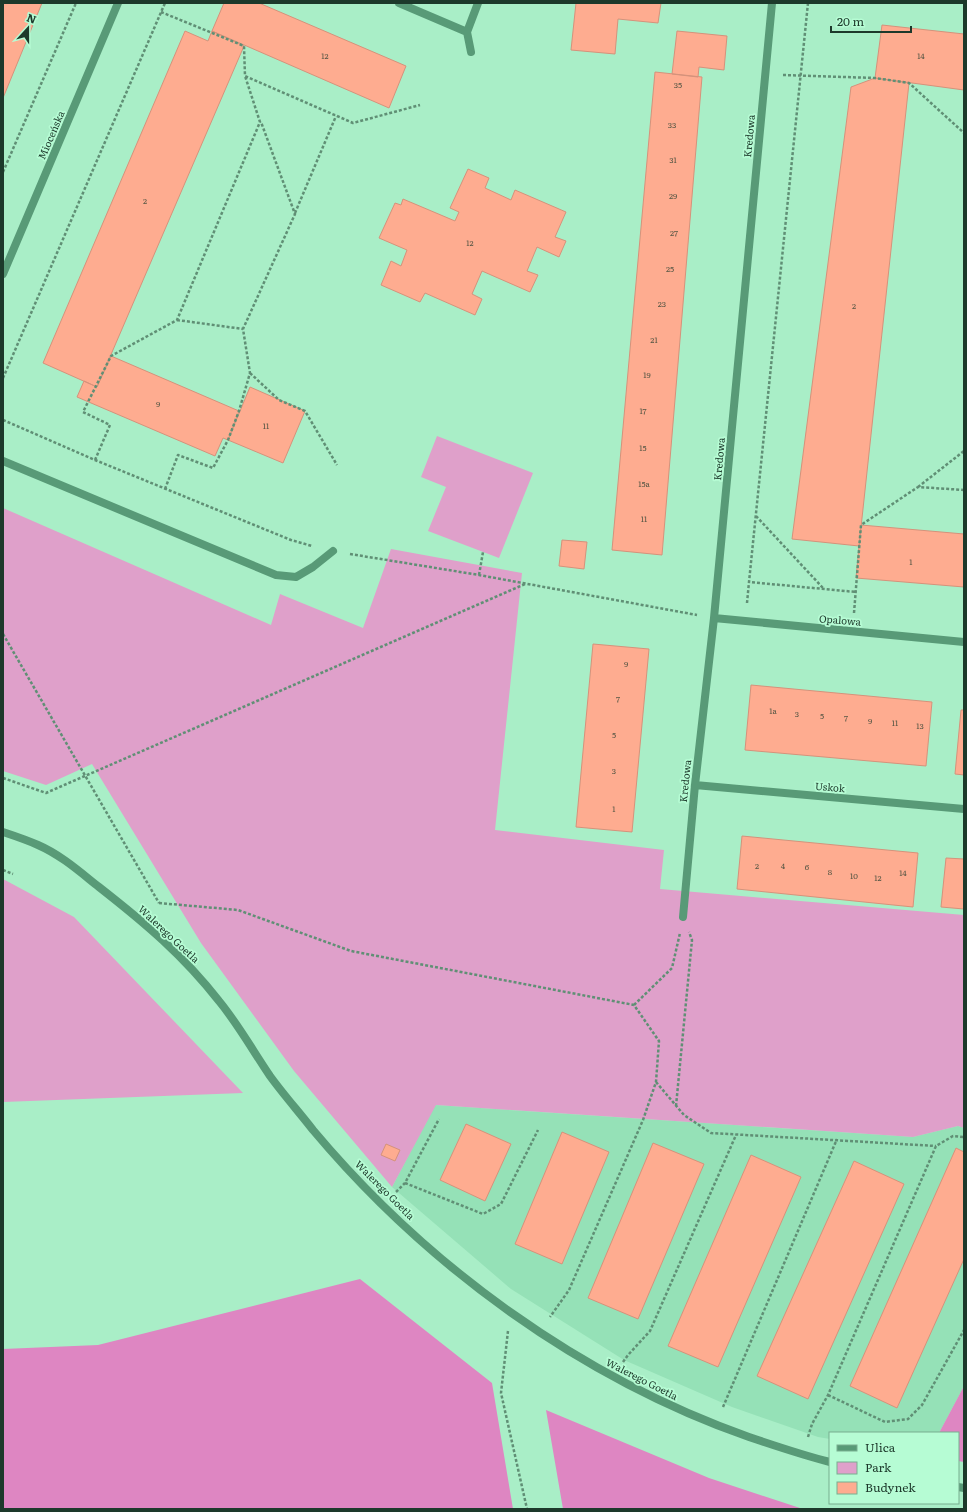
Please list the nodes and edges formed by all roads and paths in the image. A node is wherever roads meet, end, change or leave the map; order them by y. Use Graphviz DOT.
graph roads {
  1 [pos="76,3"];
  2 [pos="118,3"];
  3 [pos="165,3"];
  4 [pos="399,3"];
  5 [pos="478,3"];
  6 [pos="772,3"];
  7 [pos="808,3"];
  8 [pos="161,12"];
  9 [pos="467,32"];
  10 [pos="471,52"];
  11 [pos="766,74"];
  12 [pos="802,75"];
  13 [pos="245,76"];
  14 [pos="420,105"];
  15 [pos="336,116"];
  16 [pos="260,122"];
  17 [pos="964,132"];
  18 [pos="3,172"];
  19 [pos="295,214"];
  20 [pos="3,274"];
  21 [pos="177,320"];
  22 [pos="243,329"];
  23 [pos="250,373"];
  24 [pos="3,378"];
  25 [pos="3,420"];
  26 [pos="964,451"];
  27 [pos="95,460"];
  28 [pos="3,461"];
  29 [pos="337,465"];
  30 [pos="918,487"];
  31 [pos="165,489"];
  32 [pos="964,490"];
  33 [pos="756,516"];
  34 [pos="333,551"];
  35 [pos="483,552"];
  36 [pos="479,575"];
  37 [pos="749,582"];
  38 [pos="526,584"];
  39 [pos="823,589"];
  40 [pos="856,592"];
  41 [pos="747,605"];
  42 [pos="714,618"];
  43 [pos="852,631"];
  44 [pos="3,634"];
  45 [pos="964,642"];
  46 [pos="86,776"];
  47 [pos="3,778"];
  48 [pos="695,785"];
  49 [pos="964,809"];
  50 [pos="3,832"];
  51 [pos="3,870"];
  52 [pos="13,874"];
  53 [pos="683,916"];
  54 [pos="634,1005"];
  55 [pos="656,1082"];
  56 [pos="676,1106"];
  57 [pos="439,1119"];
  58 [pos="538,1130"];
  59 [pos="736,1135"];
  60 [pos="964,1137"];
  61 [pos="838,1139"];
  62 [pos="936,1146"];
  63 [pos="406,1183"];
  64 [pos="382,1204"];
  65 [pos="510,1311"];
  66 [pos="964,1330"];
  67 [pos="540,1332"];
  68 [pos="614,1378"];
  69 [pos="828,1395"];
  70 [pos="715,1425"];
  71 [pos="802,1455"];
  72 [pos="829,1462"];
  73 [pos="527,1509"];
  1 -- 18 [label="path"];
  2 -- 20 [label="street, Mioceńska"];
  3 -- 8 [label="path"];
  4 -- 9 [label="street"];
  5 -- 9 [label="street"];
  6 -- 11 [label="street, Kredowa"];
  7 -- 12 [label="path"];
  8 -- 13 [label="path"];
  8 -- 24 [label="path"];
  9 -- 10 [label="street"];
  11 -- 12 [label="path"];
  11 -- 42 [label="street, Kredowa"];
  12 -- 17 [label="path"];
  12 -- 33 [label="path"];
  13 -- 15 [label="path"];
  13 -- 16 [label="path"];
  14 -- 15 [label="path"];
  15 -- 19 [label="path"];
  16 -- 19 [label="path"];
  16 -- 21 [label="path"];
  19 -- 22 [label="path"];
  21 -- 22 [label="path"];
  21 -- 27 [label="path"];
  22 -- 23 [label="path"];
  23 -- 29 [label="path"];
  23 -- 31 [label="path"];
  25 -- 27 [label="path"];
  26 -- 30 [label="path"];
  27 -- 31 [label="path"];
  28 -- 34 [label="street"];
  30 -- 32 [label="path"];
  30 -- 40 [label="path"];
  31 -- 34 [label="path"];
  33 -- 37 [label="path"];
  33 -- 39 [label="path"];
  34 -- 36 [label="path"];
  35 -- 36 [label="path"];
  36 -- 38 [label="path"];
  37 -- 39 [label="path"];
  37 -- 41 [label="path"];
  38 -- 42 [label="path"];
  38 -- 46 [label="path"];
  39 -- 40 [label="path"];
  40 -- 43 [label="path"];
  42 -- 43 [label="street, Opalowa"];
  42 -- 48 [label="street, Kredowa"];
  43 -- 45 [label="street, Opalowa"];
  44 -- 46 [label="path"];
  46 -- 47 [label="path"];
  46 -- 54 [label="path"];
  48 -- 49 [label="street, Uskok"];
  48 -- 53 [label="street, Kredowa"];
  50 -- 64 [label="street, Walerego Goetla"];
  51 -- 52 [label="path"];
  53 -- 54 [label="path"];
  53 -- 56 [label="path"];
  54 -- 55 [label="path"];
  55 -- 56 [label="path"];
  55 -- 67 [label="path"];
  56 -- 59 [label="path"];
  57 -- 63 [label="path"];
  58 -- 63 [label="path"];
  59 -- 61 [label="path"];
  59 -- 68 [label="path"];
  60 -- 62 [label="path"];
  61 -- 62 [label="path"];
  61 -- 70 [label="path"];
  62 -- 69 [label="path"];
  63 -- 64 [label="path"];
  64 -- 65 [label="street, Walerego Goetla"];
  65 -- 67 [label="street, Walerego Goetla"];
  65 -- 73 [label="path"];
  66 -- 69 [label="path"];
  67 -- 68 [label="street, Walerego Goetla"];
  68 -- 70 [label="street, Walerego Goetla"];
  69 -- 71 [label="path"];
  70 -- 71 [label="street, Walerego Goetla"];
  71 -- 72 [label="street, Walerego Goetla"];
}
